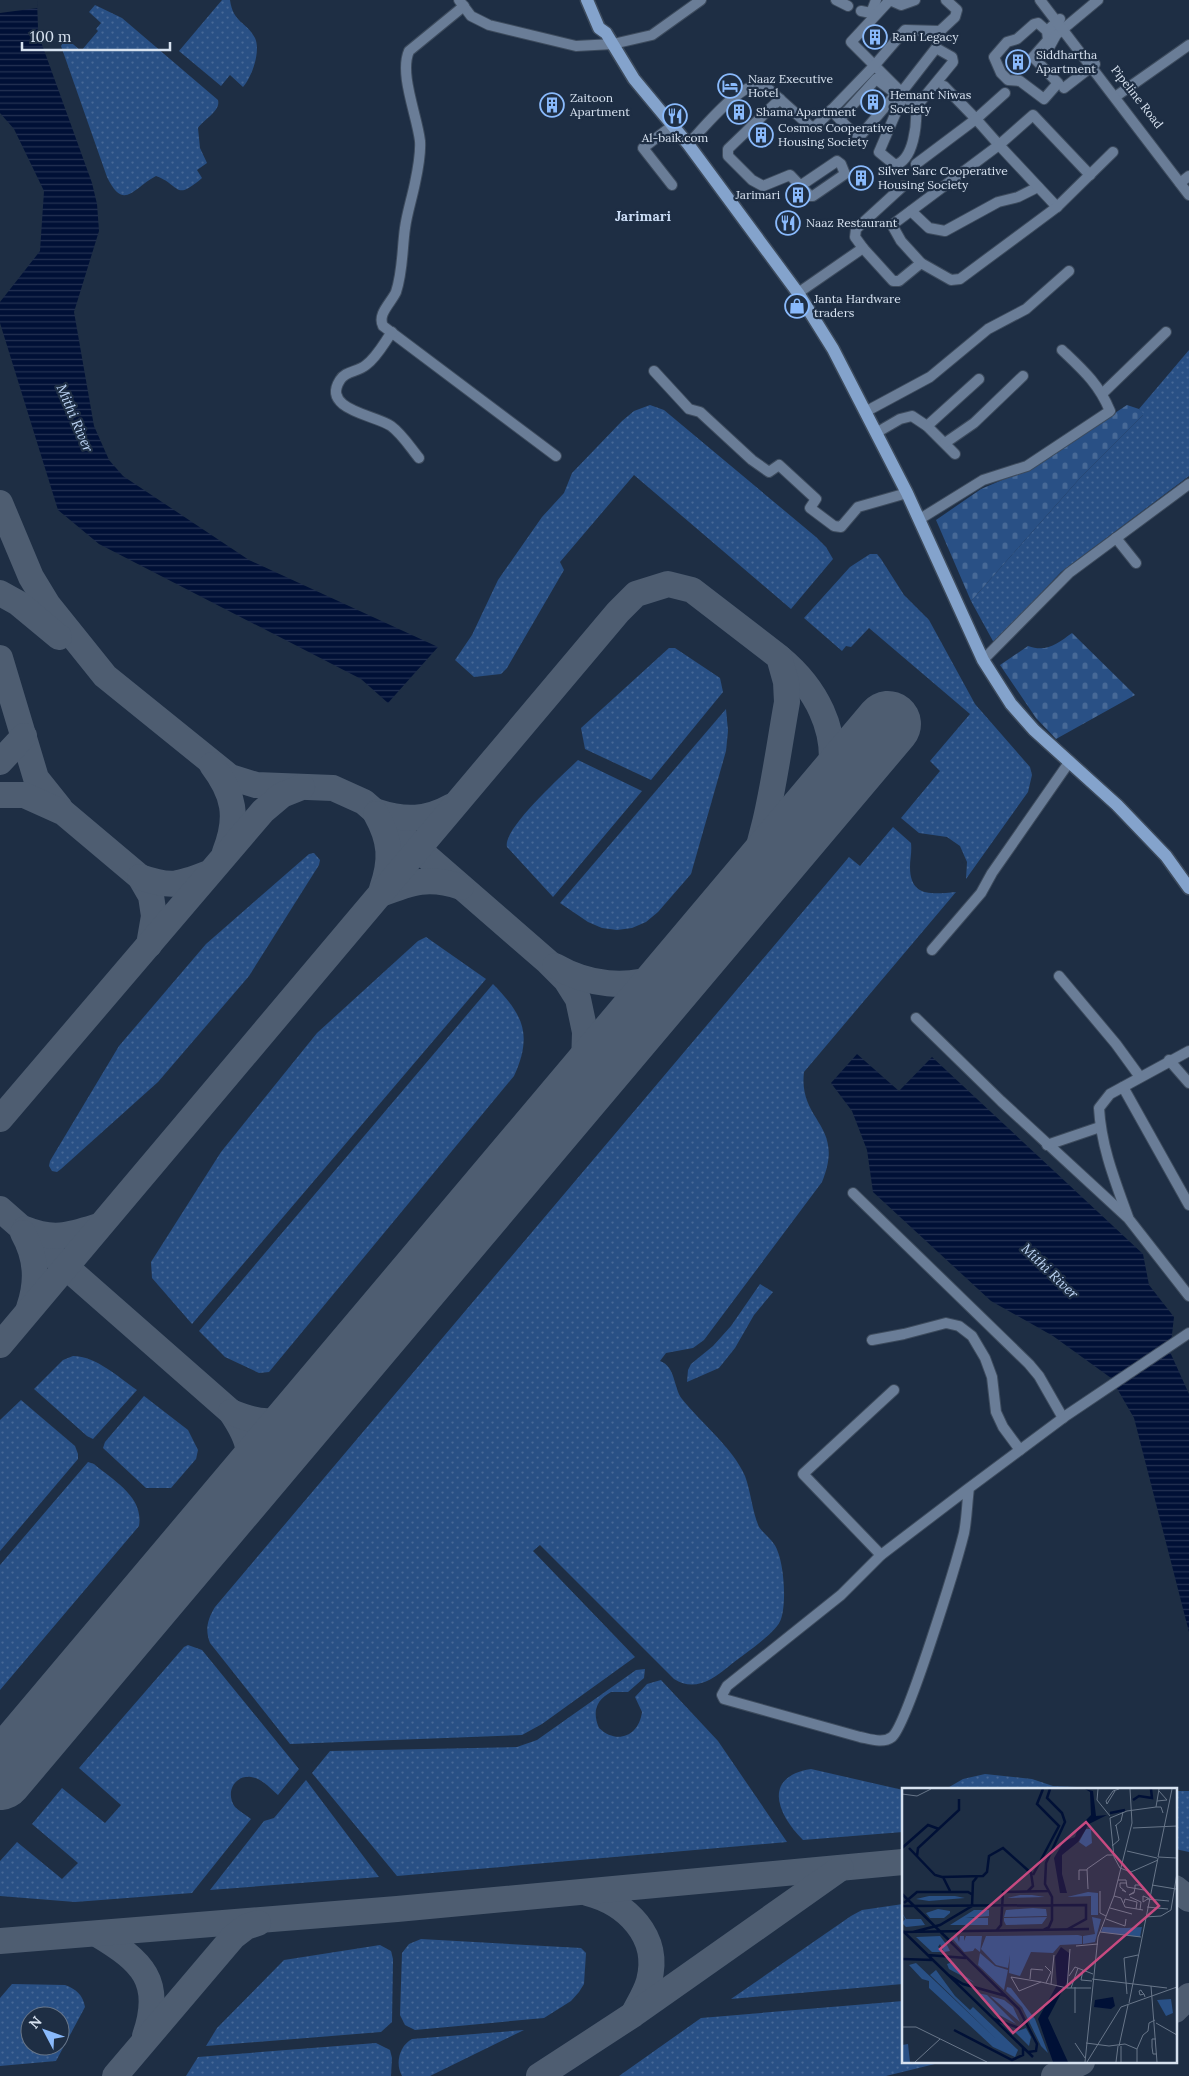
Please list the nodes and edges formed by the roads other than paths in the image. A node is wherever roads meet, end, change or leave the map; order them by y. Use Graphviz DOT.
graph roads {
  1 [pos="587,0"];
  2 [pos="597,0"];
  3 [pos="701,0"];
  4 [pos="836,0"];
  5 [pos="876,0"];
  6 [pos="915,0"];
  7 [pos="946,0"];
  8 [pos="1040,0"];
  9 [pos="1046,0"];
  10 [pos="1098,0"];
  11 [pos="462,3"];
  12 [pos="848,6"];
  13 [pos="861,11"];
  14 [pos="1062,24"];
  15 [pos="1047,31"];
  16 [pos="610,39"];
  17 [pos="1189,45"];
  18 [pos="1050,46"];
  19 [pos="1094,65"];
  20 [pos="874,66"];
  21 [pos="889,83"];
  22 [pos="944,86"];
  23 [pos="1064,88"];
  24 [pos="1005,93"];
  25 [pos="902,95"];
  26 [pos="1117,95"];
  27 [pos="780,99"];
  28 [pos="916,107"];
  29 [pos="831,110"];
  30 [pos="840,118"];
  31 [pos="976,119"];
  32 [pos="672,126"];
  33 [pos="688,144"];
  34 [pos="999,145"];
  35 [pos="1113,152"];
  36 [pos="916,164"];
  37 [pos="1090,175"];
  38 [pos="1185,181"];
  39 [pos="672,185"];
  40 [pos="800,186"];
  41 [pos="903,186"];
  42 [pos="1038,187"];
  43 [pos="1189,195"];
  44 [pos="1057,207"];
  45 [pos="911,211"];
  46 [pos="863,248"];
  47 [pos="921,263"];
  48 [pos="1069,271"];
  49 [pos="798,293"];
  50 [pos="392,332"];
  51 [pos="1166,332"];
  52 [pos="1062,350"];
  53 [pos="654,371"];
  54 [pos="1023,376"];
  55 [pos="979,379"];
  56 [pos="1103,393"];
  57 [pos="865,412"];
  58 [pos="927,426"];
  59 [pos="876,433"];
  60 [pos="945,443"];
  61 [pos="955,454"];
  62 [pos="556,456"];
  63 [pos="419,458"];
  64 [pos="1189,484"];
  65 [pos="907,493"];
  66 [pos="920,519"];
  67 [pos="1116,538"];
  68 [pos="1136,563"];
  69 [pos="983,660"];
  70 [pos="1070,761"];
  71 [pos="1189,888"];
  72 [pos="932,950"];
  73 [pos="1059,976"];
  74 [pos="916,1018"];
  75 [pos="1189,1051"];
  76 [pos="1169,1060"];
  77 [pos="1140,1077"];
  78 [pos="1189,1083"];
  79 [pos="1123,1087"];
  80 [pos="1100,1127"];
  81 [pos="1047,1145"];
  82 [pos="853,1193"];
  83 [pos="1189,1205"];
  84 [pos="1128,1218"];
  85 [pos="1189,1296"];
  86 [pos="1189,1333"];
  87 [pos="872,1340"];
  88 [pos="894,1390"];
  89 [pos="1065,1416"];
  90 [pos="1020,1450"];
  91 [pos="969,1488"];
  92 [pos="881,1555"];
  1 -- 16 [label="main road"];
  2 -- 16 [label="main road"];
  3 -- 16 [label="street"];
  4 -- 12 [label="street"];
  5 -- 13 [label="street"];
  6 -- 20 [label="street"];
  7 -- 20 [label="street"];
  8 -- 14 [label="street"];
  9 -- 14 [label="street, Pipeline Road"];
  10 -- 14 [label="street"];
  11 -- 16 [label="street"];
  11 -- 50 [label="street"];
  14 -- 15 [label="street"];
  14 -- 18 [label="street"];
  14 -- 19 [label="street, Pipeline Road"];
  15 -- 15 [label="street"];
  16 -- 32 [label="main road"];
  17 -- 26 [label="street"];
  19 -- 23 [label="street"];
  19 -- 26 [label="street, Pipeline Road"];
  20 -- 21 [label="street"];
  20 -- 29 [label="street"];
  21 -- 25 [label="street"];
  21 -- 30 [label="street"];
  21 -- 30 [label="street"];
  22 -- 31 [label="street"];
  24 -- 31 [label="street"];
  25 -- 28 [label="street"];
  25 -- 28 [label="street"];
  25 -- 28 [label="street"];
  26 -- 38 [label="street, Pipeline Road"];
  27 -- 29 [label="street"];
  27 -- 33 [label="street"];
  27 -- 40 [label="street"];
  29 -- 30 [label="street"];
  31 -- 34 [label="street"];
  31 -- 36 [label="street"];
  32 -- 33 [label="main road"];
  32 -- 39 [label="street"];
  33 -- 49 [label="main road"];
  34 -- 37 [label="street"];
  34 -- 42 [label="street"];
  34 -- 45 [label="street"];
  35 -- 37 [label="street"];
  37 -- 44 [label="street"];
  38 -- 43 [label="street, Pipeline Road"];
  41 -- 46 [label="street"];
  42 -- 44 [label="street"];
  42 -- 45 [label="street"];
  44 -- 47 [label="street"];
  45 -- 47 [label="street"];
  46 -- 47 [label="street"];
  46 -- 49 [label="street"];
  48 -- 57 [label="street"];
  49 -- 57 [label="main road"];
  50 -- 62 [label="street"];
  50 -- 63 [label="street"];
  51 -- 56 [label="street"];
  52 -- 56 [label="street"];
  53 -- 65 [label="street"];
  54 -- 60 [label="street"];
  55 -- 58 [label="street"];
  56 -- 66 [label="street"];
  57 -- 59 [label="main road"];
  58 -- 59 [label="street"];
  58 -- 60 [label="street"];
  59 -- 65 [label="main road"];
  60 -- 61 [label="street"];
  64 -- 67 [label="street"];
  65 -- 66 [label="main road"];
  66 -- 69 [label="main road"];
  67 -- 68 [label="street"];
  67 -- 69 [label="street"];
  69 -- 70 [label="main road"];
  70 -- 71 [label="main road"];
  70 -- 72 [label="street"];
  73 -- 77 [label="street"];
  74 -- 81 [label="street"];
  75 -- 76 [label="street"];
  76 -- 77 [label="street"];
  76 -- 78 [label="street"];
  77 -- 79 [label="street"];
  79 -- 80 [label="street"];
  79 -- 83 [label="street"];
  80 -- 81 [label="street"];
  80 -- 84 [label="street"];
  81 -- 84 [label="street"];
  82 -- 89 [label="street"];
  84 -- 85 [label="street"];
  86 -- 89 [label="street"];
  87 -- 90 [label="street"];
  88 -- 92 [label="street"];
  89 -- 90 [label="street"];
  90 -- 91 [label="street"];
  91 -- 92 [label="street"];
  91 -- 92 [label="street"];
}
